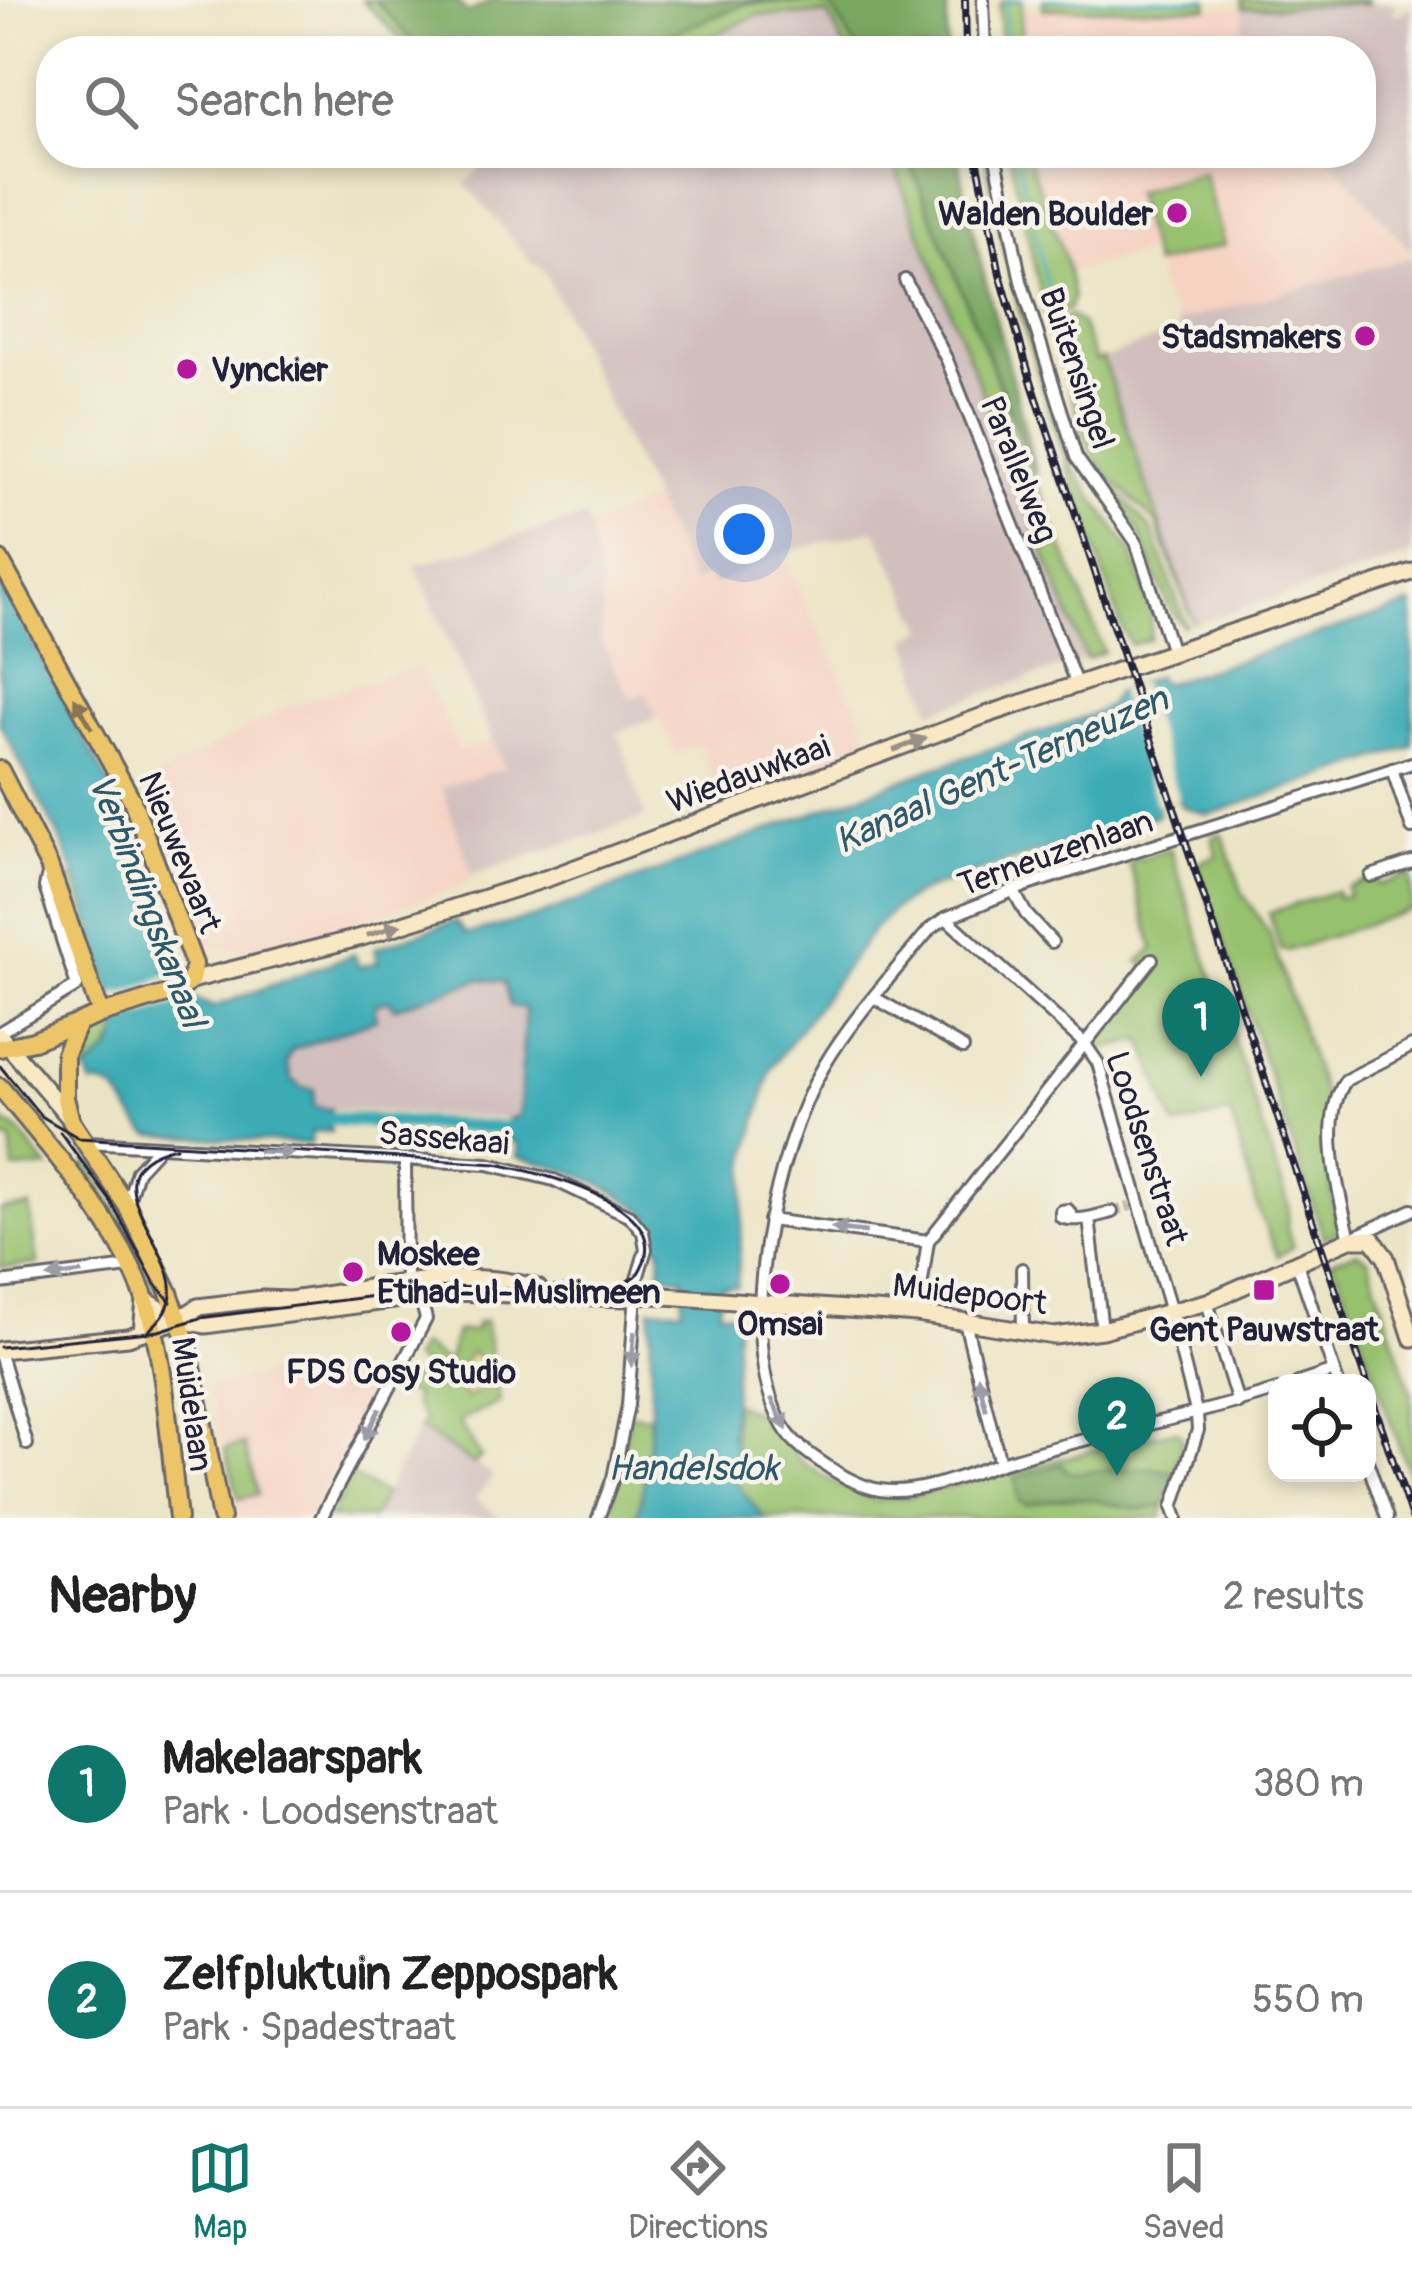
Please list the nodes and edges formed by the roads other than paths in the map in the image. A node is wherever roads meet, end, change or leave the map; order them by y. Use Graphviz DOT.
graph roads {
  1 [pos="983,0"];
  2 [pos="984,36"];
  3 [pos="998,168"];
  4 [pos="905,280"];
  5 [pos="0,560"];
  6 [pos="1412,572"];
  7 [pos="1172,652"];
  8 [pos="1076,683"];
  9 [pos="1412,763"];
  10 [pos="0,770"];
  11 [pos="1392,770"];
  12 [pos="1412,828"];
  13 [pos="1412,862"];
  14 [pos="49,866"];
  15 [pos="1371,876"];
  16 [pos="1012,890"];
  17 [pos="946,918"];
  18 [pos="1052,942"];
  19 [pos="1153,959"];
  20 [pos="185,985"];
  21 [pos="875,998"];
  22 [pos="109,1012"];
  23 [pos="78,1022"];
  24 [pos="2,1043"];
  25 [pos="1085,1044"];
  26 [pos="1412,1046"];
  27 [pos="963,1048"];
  28 [pos="0,1087"];
  29 [pos="0,1110"];
  30 [pos="23,1116"];
  31 [pos="71,1120"];
  32 [pos="87,1142"];
  33 [pos="159,1147"];
  34 [pos="405,1159"];
  35 [pos="128,1206"];
  36 [pos="1412,1210"];
  37 [pos="1112,1212"];
  38 [pos="1090,1218"];
  39 [pos="1074,1219"];
  40 [pos="769,1220"];
  41 [pos="1350,1239"];
  42 [pos="928,1240"];
  43 [pos="1297,1264"];
  44 [pos="129,1268"];
  45 [pos="1022,1269"];
  46 [pos="0,1283"];
  47 [pos="410,1293"];
  48 [pos="640,1294"];
  49 [pos="145,1300"];
  50 [pos="762,1301"];
  51 [pos="1207,1302"];
  52 [pos="1171,1312"];
  53 [pos="916,1313"];
  54 [pos="178,1320"];
  55 [pos="964,1322"];
  56 [pos="147,1330"];
  57 [pos="1102,1330"];
  58 [pos="1024,1331"];
  59 [pos="1412,1338"];
  60 [pos="0,1352"];
  61 [pos="1335,1374"];
  62 [pos="1268,1393"];
  63 [pos="1238,1402"];
  64 [pos="1197,1415"];
  65 [pos="27,1444"];
  66 [pos="1000,1463"];
  67 [pos="1374,1482"];
  68 [pos="178,1518"];
  69 [pos="221,1518"];
  70 [pos="321,1518"];
  71 [pos="598,1518"];
  72 [pos="1177,1518"];
  73 [pos="1387,1518"];
  1 -- 2 [label="street"];
  3 -- 7 [label="street, Buitensingel"];
  4 -- 8 [label="street, Parallelweg"];
  20 -- 5 [label="main road, Nieuwevaart, one-way"];
  6 -- 7 [label="street, Wiedauwkaai"];
  7 -- 8 [label="street, Wiedauwkaai"];
  20 -- 8 [label="street, Wiedauwkaai, one-way"];
  9 -- 11 [label="street, Terneuzenlaan"];
  10 -- 14 [label="main road"];
  11 -- 12 [label="street"];
  11 -- 16 [label="street, Terneuzenlaan"];
  13 -- 15 [label="street"];
  14 -- 22 [label="main road"];
  14 -- 24 [label="street"];
  16 -- 17 [label="street, Terneuzenlaan"];
  16 -- 18 [label="street"];
  17 -- 21 [label="street, Terneuzenlaan"];
  17 -- 25 [label="street, Loodsenstraat"];
  19 -- 25 [label="street"];
  20 -- 22 [label="main road, Wiedauwkaai"];
  21 -- 27 [label="street"];
  21 -- 40 [label="street, Terneuzenlaan"];
  22 -- 23 [label="main road, Wiedauwkaai"];
  23 -- 24 [label="main road, Wiedauwkaai"];
  23 -- 31 [label="main road"];
  24 -- 31 [label="street"];
  25 -- 42 [label="street"];
  25 -- 52 [label="street, Loodsenstraat"];
  26 -- 41 [label="street"];
  28 -- 30 [label="main road, Muidelaan"];
  29 -- 30 [label="street"];
  30 -- 44 [label="main road, Muidelaan"];
  31 -- 32 [label="main road, Muidelaan"];
  32 -- 33 [label="street, Sassekaai"];
  32 -- 35 [label="main road, Muidelaan"];
  33 -- 34 [label="street, Sassekaai, one-way"];
  33 -- 35 [label="street"];
  34 -- 47 [label="street"];
  34 -- 48 [label="street, Sassekaai"];
  35 -- 54 [label="main road, Muidelaan"];
  36 -- 41 [label="street"];
  37 -- 38 [label="street"];
  38 -- 39 [label="street"];
  38 -- 57 [label="street"];
  42 -- 40 [label="street, one-way"];
  40 -- 50 [label="street, Terneuzenlaan"];
  41 -- 43 [label="street, Muidepoort"];
  41 -- 59 [label="street"];
  42 -- 53 [label="street"];
  43 -- 51 [label="street, Muidepoort"];
  43 -- 61 [label="street"];
  44 -- 46 [label="street, one-way"];
  44 -- 49 [label="main road, Muidelaan"];
  45 -- 58 [label="street"];
  47 -- 48 [label="street, Muidepoort"];
  47 -- 54 [label="street, Muidepoort"];
  47 -- 70 [label="street, one-way"];
  48 -- 50 [label="street, Muidepoort"];
  48 -- 71 [label="street, Sassekaai, one-way"];
  49 -- 54 [label="street"];
  49 -- 56 [label="main road, Muidelaan"];
  50 -- 53 [label="street, Muidepoort"];
  50 -- 66 [label="street, Terneuzenlaan, one-way"];
  51 -- 52 [label="street, Muidepoort"];
  51 -- 63 [label="street"];
  52 -- 57 [label="street, Muidepoort"];
  52 -- 64 [label="street, Loodsenstraat"];
  53 -- 55 [label="street, Muidepoort"];
  54 -- 56 [label="street"];
  54 -- 69 [label="main road, Muidelaan"];
  55 -- 58 [label="street, Muidepoort"];
  66 -- 55 [label="street, one-way"];
  56 -- 60 [label="street"];
  56 -- 68 [label="main road, Muidelaan"];
  57 -- 58 [label="street, Muidepoort"];
  60 -- 65 [label="street"];
  62 -- 63 [label="street, Terneuzenlaan"];
  63 -- 64 [label="street, Terneuzenlaan"];
  64 -- 66 [label="street, Terneuzenlaan"];
  64 -- 72 [label="street"];
  67 -- 73 [label="street"];
}
